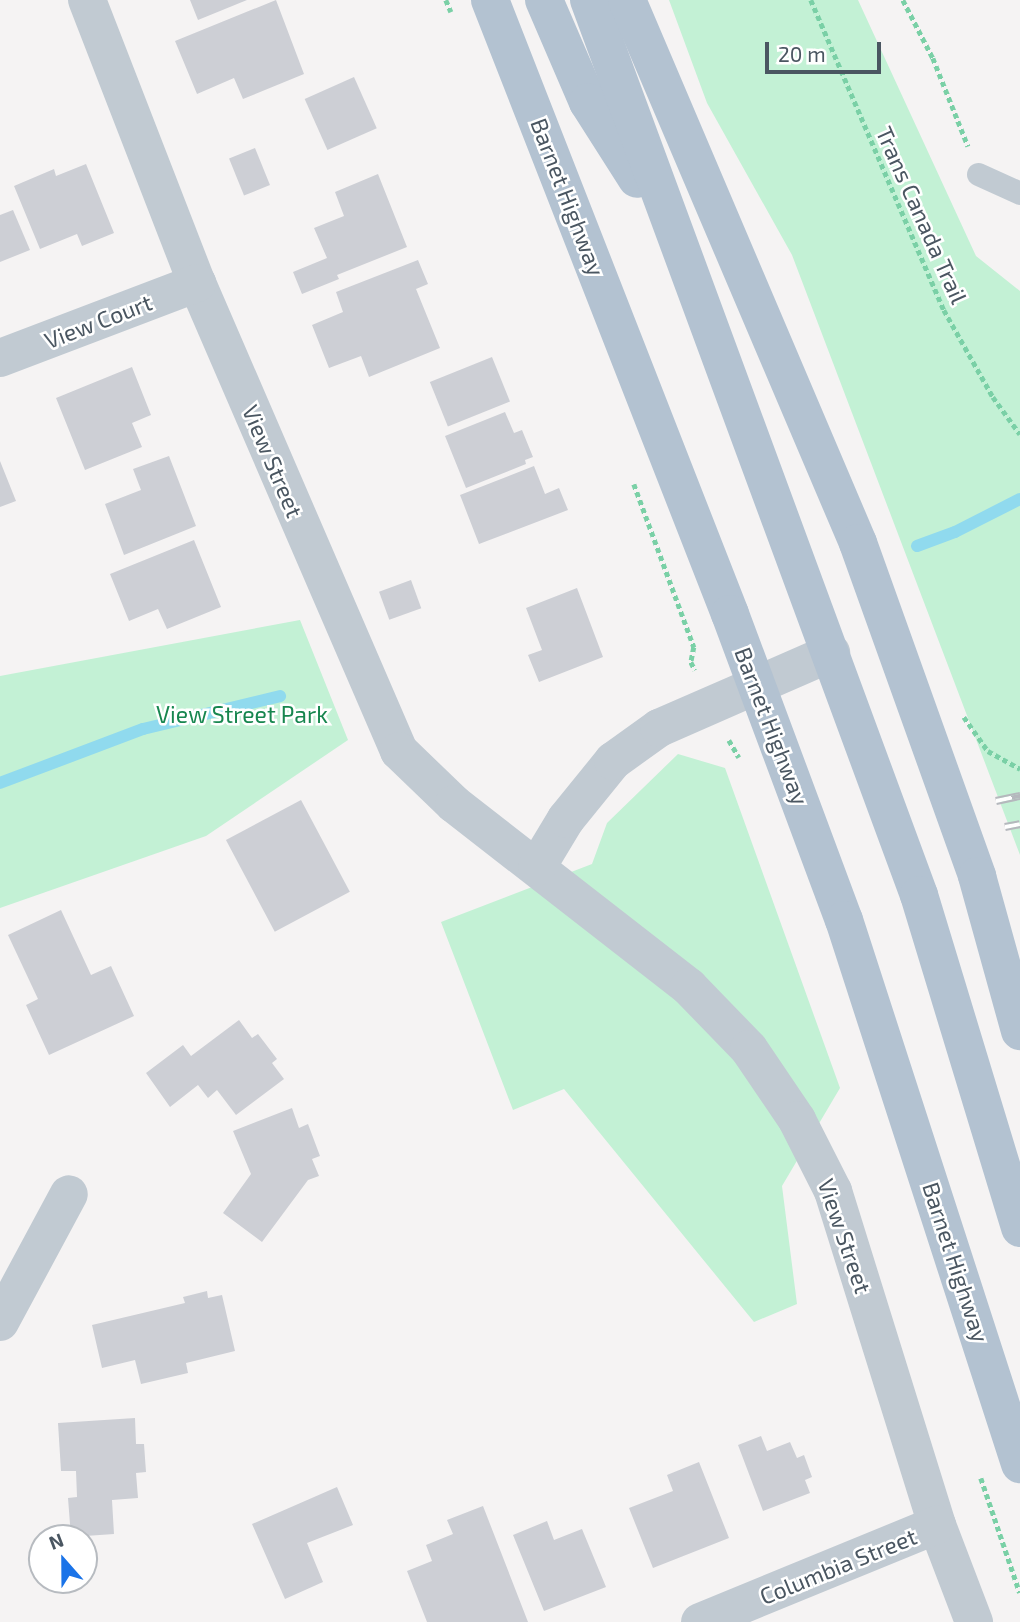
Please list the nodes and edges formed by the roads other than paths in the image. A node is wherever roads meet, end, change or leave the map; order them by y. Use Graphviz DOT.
graph roads {
  1 [pos="87,0"];
  2 [pos="490,0"];
  3 [pos="544,0"];
  4 [pos="589,0"];
  5 [pos="627,0"];
  6 [pos="978,174"];
  7 [pos="1020,193"];
  8 [pos="671,227"];
  9 [pos="197,284"];
  10 [pos="0,358"];
  11 [pos="831,653"];
  12 [pos="757,685"];
  13 [pos="537,867"];
  14 [pos="1020,1031"];
  15 [pos="69,1194"];
  16 [pos="1020,1228"];
  17 [pos="0,1322"];
  18 [pos="1020,1464"];
  19 [pos="937,1525"];
  20 [pos="700,1622"];
  21 [pos="974,1622"];
  1 -- 9 [label="street, View Street"];
  2 -- 12 [label="main road, Barnet Highway"];
  3 -- 8 [label="main road"];
  4 -- 8 [label="main road"];
  5 -- 14 [label="main road"];
  6 -- 7 [label="lane"];
  8 -- 11 [label="main road"];
  9 -- 10 [label="street, View Court"];
  9 -- 13 [label="street, View Street"];
  11 -- 12 [label="street"];
  11 -- 16 [label="main road"];
  12 -- 13 [label="street"];
  12 -- 18 [label="main road, Barnet Highway"];
  13 -- 19 [label="street, View Street"];
  15 -- 17 [label="street"];
  19 -- 20 [label="street, Columbia Street"];
  19 -- 21 [label="street, View Street"];
}
